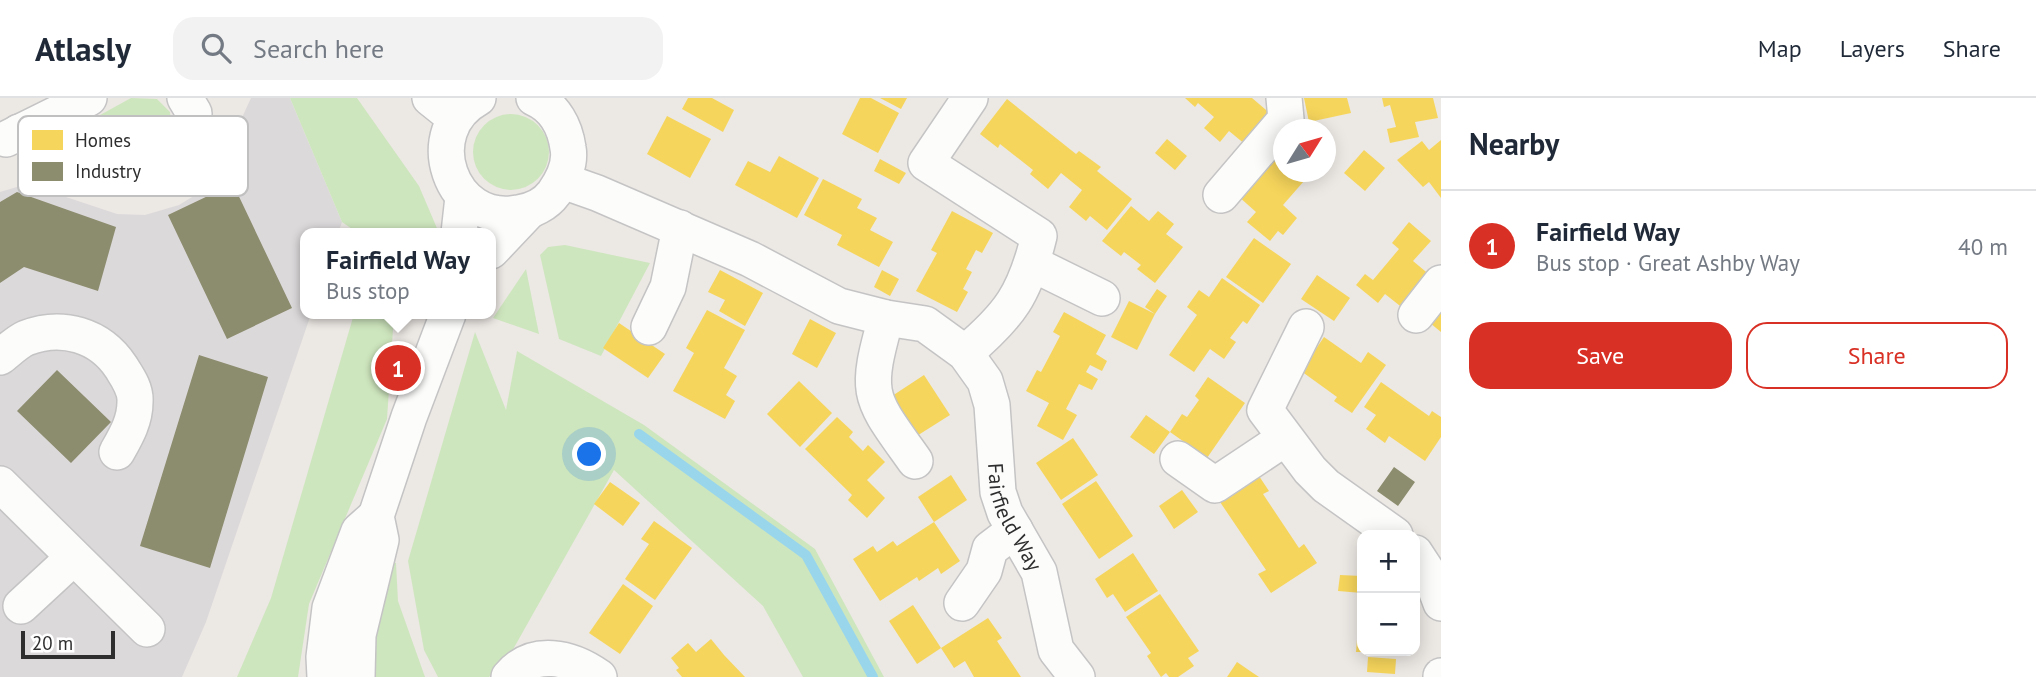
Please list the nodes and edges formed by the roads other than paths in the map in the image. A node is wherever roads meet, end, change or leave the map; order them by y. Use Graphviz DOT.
graph roads {
  1 [pos="89,98"];
  2 [pos="185,98"];
  3 [pos="970,98"];
  4 [pos="1284,100"];
  5 [pos="454,105"];
  6 [pos="551,105"];
  7 [pos="53,116"];
  8 [pos="194,116"];
  9 [pos="563,181"];
  10 [pos="1221,195"];
  11 [pos="463,197"];
  12 [pos="528,212"];
  13 [pos="460,228"];
  14 [pos="680,228"];
  15 [pos="496,246"];
  16 [pos="1032,264"];
  17 [pos="1441,283"];
  18 [pos="1102,298"];
  19 [pos="1416,314"];
  20 [pos="886,318"];
  21 [pos="446,319"];
  22 [pos="649,327"];
  23 [pos="1306,327"];
  24 [pos="965,353"];
  25 [pos="0,357"];
  26 [pos="1284,439"];
  27 [pos="117,452"];
  28 [pos="1178,459"];
  29 [pos="915,461"];
  30 [pos="0,484"];
  31 [pos="376,516"];
  32 [pos="1015,530"];
  33 [pos="1388,530"];
  34 [pos="73,558"];
  35 [pos="1420,561"];
  36 [pos="962,603"];
  37 [pos="1441,603"];
  38 [pos="21,606"];
  39 [pos="147,629"];
  40 [pos="325,677"];
  41 [pos="358,677"];
  42 [pos="509,677"];
  43 [pos="599,677"];
  44 [pos="1077,677"];
  1 -- 7 [label="street"];
  2 -- 8 [label="street"];
  3 -- 16 [label="street"];
  4 -- 10 [label="street"];
  5 -- 11 [label="street"];
  6 -- 9 [label="street"];
  9 -- 12 [label="street"];
  9 -- 14 [label="street, Fairfield Way"];
  11 -- 12 [label="street"];
  11 -- 13 [label="street"];
  12 -- 15 [label="street"];
  14 -- 20 [label="street, Fairfield Way"];
  14 -- 22 [label="street"];
  16 -- 18 [label="street"];
  16 -- 24 [label="street"];
  17 -- 19 [label="street"];
  20 -- 24 [label="street, Fairfield Way"];
  20 -- 29 [label="street"];
  21 -- 31 [label="street"];
  23 -- 26 [label="street"];
  24 -- 32 [label="street, Fairfield Way"];
  25 -- 27 [label="street"];
  26 -- 28 [label="street"];
  26 -- 33 [label="street"];
  30 -- 34 [label="street"];
  31 -- 40 [label="street"];
  31 -- 41 [label="street"];
  32 -- 36 [label="street"];
  32 -- 44 [label="street, Fairfield Way"];
  34 -- 38 [label="street"];
  34 -- 39 [label="street"];
  35 -- 37 [label="street"];
  42 -- 43 [label="street"];
}
